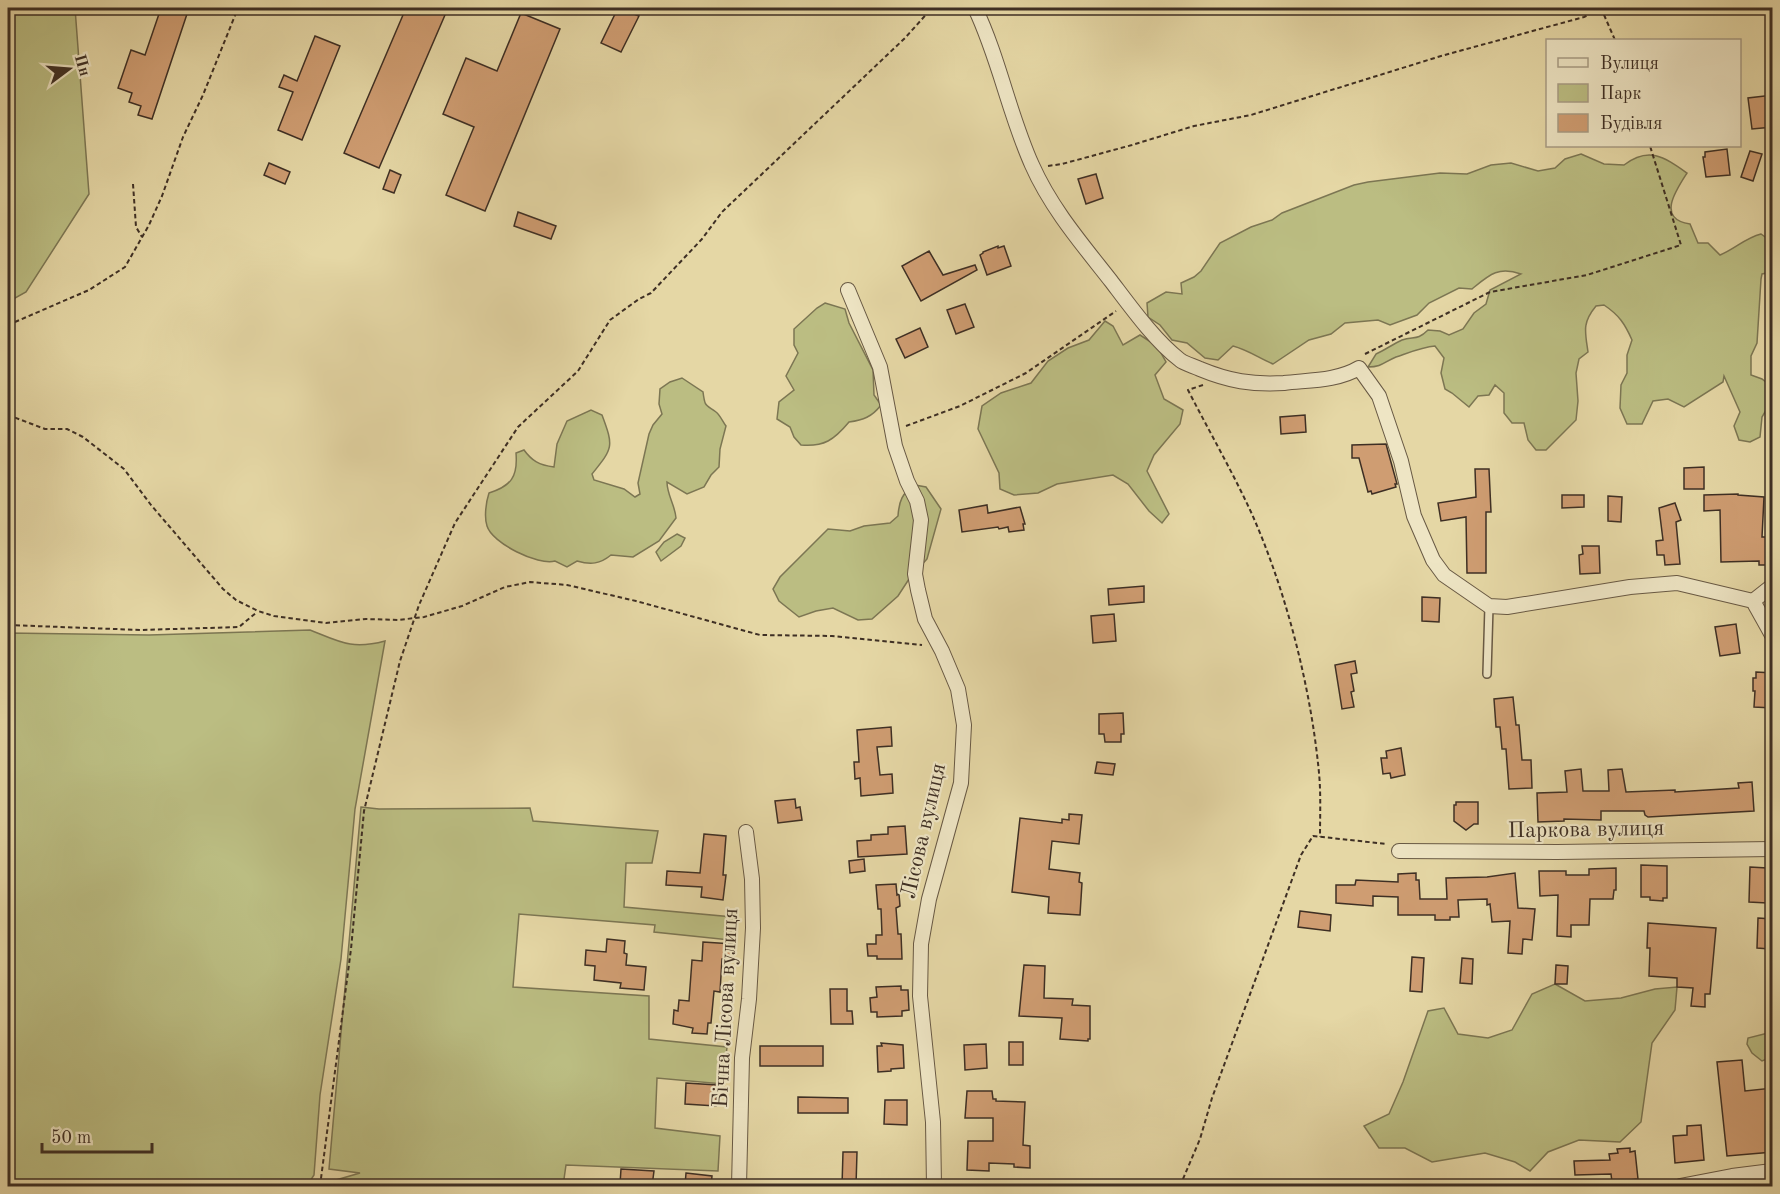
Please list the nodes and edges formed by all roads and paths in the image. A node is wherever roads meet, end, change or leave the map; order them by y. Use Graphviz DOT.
graph roads {
  1 [pos="238,8"];
  2 [pos="932,8"];
  3 [pos="975,8"];
  4 [pos="1602,8"];
  5 [pos="1615,39"];
  6 [pos="1650,147"];
  7 [pos="1033,168"];
  8 [pos="133,184"];
  9 [pos="142,237"];
  10 [pos="848,290"];
  11 [pos="1128,303"];
  12 [pos="8,325"];
  13 [pos="1359,368"];
  14 [pos="1223,378"];
  15 [pos="8,415"];
  16 [pos="892,431"];
  17 [pos="1773,586"];
  18 [pos="1753,601"];
  19 [pos="1489,606"];
  20 [pos="258,612"];
  21 [pos="415,619"];
  22 [pos="8,625"];
  23 [pos="1773,635"];
  24 [pos="939,644"];
  25 [pos="1487,674"];
  26 [pos="746,832"];
  27 [pos="1320,837"];
  28 [pos="1773,849"];
  29 [pos="1399,851"];
  30 [pos="1773,1172"];
  31 [pos="320,1186"];
  32 [pos="739,1186"];
  33 [pos="934,1186"];
  34 [pos="1180,1186"];
  35 [pos="1680,1186"];
  1 -- 9 [label="path"];
  2 -- 21 [label="path"];
  3 -- 7 [label="street"];
  4 -- 5 [label="path"];
  4 -- 7 [label="path"];
  6 -- 13 [label="path"];
  7 -- 11 [label="street"];
  8 -- 9 [label="path"];
  9 -- 12 [label="path"];
  10 -- 16 [label="street, Лісова вулиця"];
  11 -- 14 [label="street"];
  11 -- 16 [label="path"];
  13 -- 14 [label="street"];
  13 -- 19 [label="street"];
  14 -- 27 [label="path"];
  15 -- 20 [label="path"];
  16 -- 24 [label="street, Лісова вулиця"];
  17 -- 18 [label="street"];
  18 -- 19 [label="street"];
  18 -- 23 [label="street"];
  19 -- 25 [label="lane"];
  20 -- 21 [label="path"];
  20 -- 22 [label="path"];
  21 -- 24 [label="path"];
  21 -- 31 [label="path"];
  24 -- 33 [label="street, Лісова вулиця"];
  26 -- 32 [label="street, Бічна Лісова вулиця"];
  27 -- 29 [label="path"];
  27 -- 34 [label="path"];
  28 -- 29 [label="street, Паркова вулиця"];
  30 -- 35 [label="street"];
}
